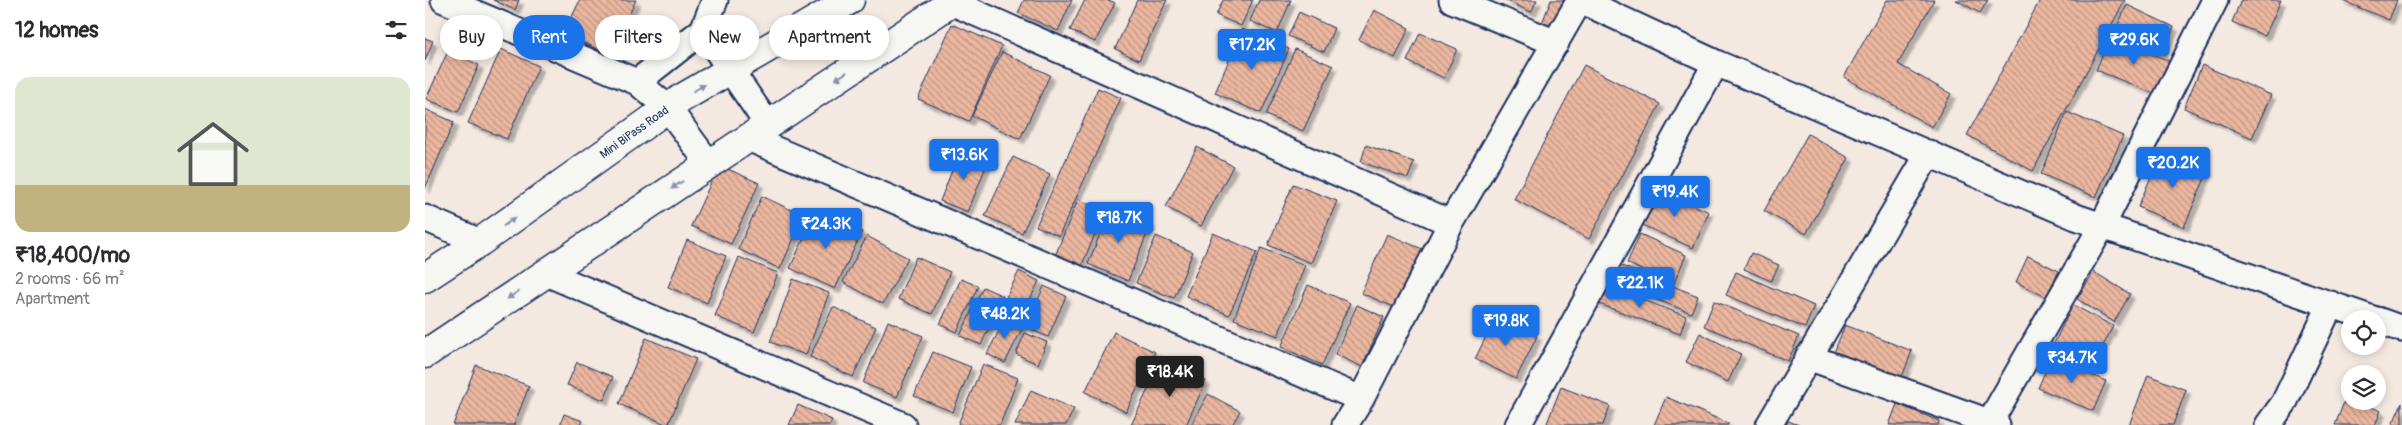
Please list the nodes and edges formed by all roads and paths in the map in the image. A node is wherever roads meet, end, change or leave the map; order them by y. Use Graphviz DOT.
graph roads {
  1 [pos="444,0"];
  2 [pos="715,0"];
  3 [pos="851,0"];
  4 [pos="1452,0"];
  5 [pos="1580,0"];
  6 [pos="2215,0"];
  7 [pos="953,1"];
  8 [pos="709,15"];
  9 [pos="690,40"];
  10 [pos="1556,43"];
  11 [pos="722,60"];
  12 [pos="1715,63"];
  13 [pos="729,71"];
  14 [pos="637,82"];
  15 [pos="668,108"];
  16 [pos="758,131"];
  17 [pos="1929,153"];
  18 [pos="709,164"];
  19 [pos="425,218"];
  20 [pos="1451,223"];
  21 [pos="2102,226"];
  22 [pos="480,242"];
  23 [pos="546,273"];
  24 [pos="425,278"];
  25 [pos="2331,304"];
  26 [pos="2348,310"];
  27 [pos="2386,323"];
  28 [pos="2402,329"];
  29 [pos="425,354"];
  30 [pos="1808,357"];
  31 [pos="1361,399"];
  32 [pos="1992,424"];
  33 [pos="903,425"];
  34 [pos="1345,425"];
  35 [pos="1518,425"];
  36 [pos="1769,425"];
  37 [pos="2268,425"];
  1 -- 14 [label="street"];
  2 -- 8 [label="street"];
  3 -- 13 [label="street, Mini BiPass Road"];
  4 -- 10 [label="street"];
  5 -- 10 [label="street"];
  5 -- 12 [label="street"];
  6 -- 21 [label="street"];
  7 -- 16 [label="street, one-way"];
  7 -- 20 [label="street"];
  9 -- 14 [label="street"];
  10 -- 20 [label="street"];
  11 -- 13 [label="street"];
  12 -- 17 [label="street"];
  12 -- 35 [label="street"];
  15 -- 13 [label="street, Mini BiPass Road, one-way"];
  13 -- 16 [label="street"];
  14 -- 15 [label="street"];
  15 -- 18 [label="street"];
  22 -- 15 [label="street, Mini BiPass Road, one-way"];
  16 -- 18 [label="street"];
  16 -- 31 [label="street"];
  17 -- 21 [label="street"];
  17 -- 30 [label="street"];
  18 -- 23 [label="street, one-way"];
  19 -- 22 [label="street"];
  20 -- 31 [label="street"];
  21 -- 25 [label="street"];
  21 -- 32 [label="street"];
  22 -- 24 [label="street, Mini BiPass Road"];
  23 -- 29 [label="street, one-way"];
  23 -- 33 [label="street"];
  25 -- 26 [label="street"];
  25 -- 37 [label="street"];
  27 -- 28 [label="street"];
  30 -- 32 [label="street"];
  30 -- 36 [label="street"];
  31 -- 34 [label="street"];
}
